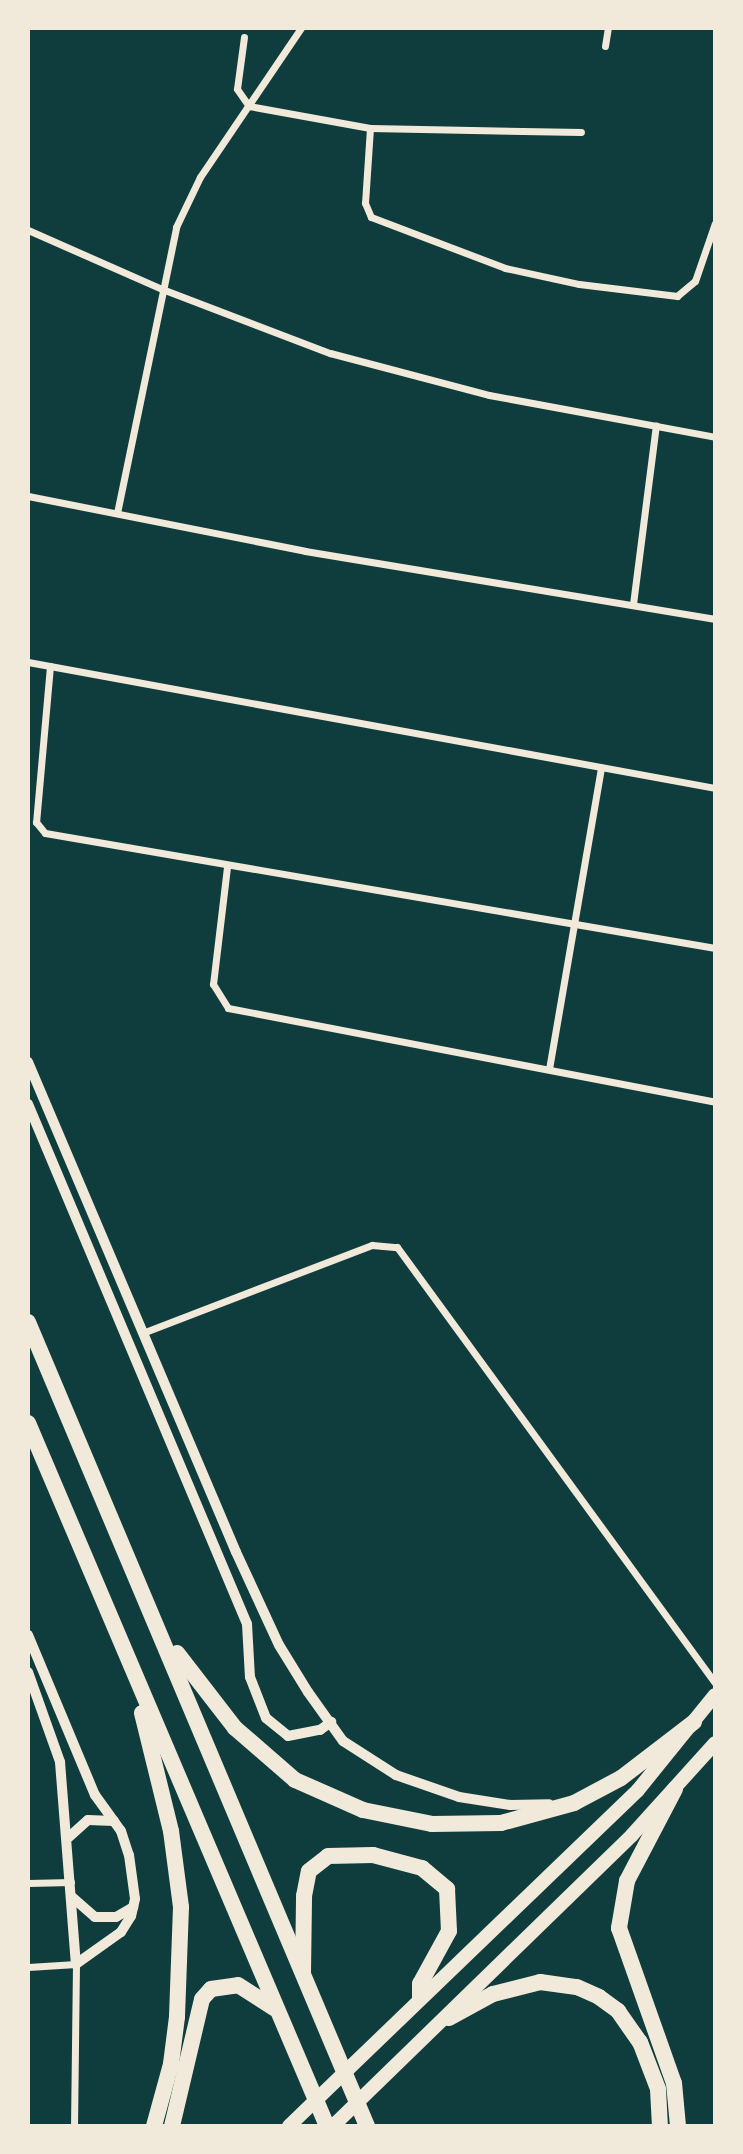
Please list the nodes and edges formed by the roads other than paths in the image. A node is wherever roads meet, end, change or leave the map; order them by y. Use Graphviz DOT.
graph roads {
  1 [pos="301,28"];
  2 [pos="608,28"];
  3 [pos="244,37"];
  4 [pos="605,46"];
  5 [pos="249,106"];
  6 [pos="370,128"];
  7 [pos="582,132"];
  8 [pos="715,223"];
  9 [pos="28,230"];
  10 [pos="162,289"];
  11 [pos="656,425"];
  12 [pos="715,437"];
  13 [pos="28,496"];
  14 [pos="117,513"];
  15 [pos="633,604"];
  16 [pos="715,619"];
  17 [pos="28,662"];
  18 [pos="50,666"];
  19 [pos="601,767"];
  20 [pos="715,788"];
  21 [pos="227,867"];
  22 [pos="572,921"];
  23 [pos="715,948"];
  24 [pos="28,1062"];
  25 [pos="549,1069"];
  26 [pos="715,1102"];
  27 [pos="28,1104"];
  28 [pos="28,1322"];
  29 [pos="145,1332"];
  30 [pos="28,1423"];
  31 [pos="219,1513"];
  32 [pos="205,1522"];
  33 [pos="163,1633"];
  34 [pos="28,1635"];
  35 [pos="125,1646"];
  36 [pos="28,1672"];
  37 [pos="715,1683"];
  38 [pos="715,1695"];
  39 [pos="331,1722"];
  40 [pos="694,1722"];
  41 [pos="715,1743"];
  42 [pos="676,1789"];
  43 [pos="574,1802"];
  44 [pos="114,1821"];
  45 [pos="69,1837"];
  46 [pos="71,1882"];
  47 [pos="28,1883"];
  48 [pos="72,1897"];
  49 [pos="133,1907"];
  50 [pos="76,1964"];
  51 [pos="28,1966"];
  52 [pos="303,1975"];
  53 [pos="420,1998"];
  54 [pos="275,2008"];
  55 [pos="449,2018"];
  56 [pos="74,2126"];
  57 [pos="154,2126"];
  58 [pos="172,2126"];
  59 [pos="289,2126"];
  60 [pos="327,2126"];
  61 [pos="333,2126"];
  62 [pos="367,2126"];
  63 [pos="660,2126"];
  64 [pos="678,2126"];
  1 -- 5 [label="street"];
  2 -- 4 [label="street"];
  3 -- 5 [label="street"];
  5 -- 6 [label="street"];
  5 -- 10 [label="street"];
  6 -- 7 [label="street"];
  6 -- 8 [label="street"];
  9 -- 10 [label="street"];
  10 -- 11 [label="street"];
  10 -- 14 [label="street"];
  11 -- 12 [label="street"];
  11 -- 15 [label="street"];
  13 -- 14 [label="street"];
  14 -- 15 [label="street"];
  15 -- 16 [label="street"];
  17 -- 18 [label="street"];
  18 -- 19 [label="street"];
  18 -- 21 [label="street"];
  19 -- 20 [label="street"];
  19 -- 22 [label="street"];
  21 -- 22 [label="street"];
  21 -- 25 [label="street"];
  22 -- 23 [label="street"];
  22 -- 25 [label="street"];
  24 -- 29 [label="street"];
  25 -- 26 [label="street"];
  27 -- 32 [label="street"];
  28 -- 33 [label="highway"];
  29 -- 31 [label="street"];
  29 -- 37 [label="street"];
  30 -- 35 [label="highway"];
  31 -- 32 [label="street"];
  31 -- 39 [label="street"];
  32 -- 39 [label="street"];
  33 -- 43 [label="highway"];
  33 -- 52 [label="highway"];
  34 -- 44 [label="street"];
  35 -- 54 [label="highway"];
  35 -- 57 [label="highway"];
  36 -- 45 [label="street"];
  38 -- 40 [label="highway"];
  39 -- 43 [label="street"];
  40 -- 43 [label="highway"];
  40 -- 53 [label="highway"];
  41 -- 42 [label="highway"];
  42 -- 55 [label="highway"];
  42 -- 64 [label="highway"];
  44 -- 45 [label="street"];
  44 -- 49 [label="street"];
  45 -- 46 [label="street"];
  46 -- 47 [label="street"];
  46 -- 48 [label="street"];
  48 -- 49 [label="street"];
  48 -- 50 [label="street"];
  49 -- 50 [label="street"];
  50 -- 51 [label="street"];
  50 -- 56 [label="street"];
  52 -- 53 [label="highway"];
  52 -- 62 [label="highway"];
  53 -- 59 [label="highway"];
  54 -- 58 [label="highway"];
  54 -- 60 [label="highway"];
  55 -- 61 [label="highway"];
  55 -- 63 [label="highway"];
}
